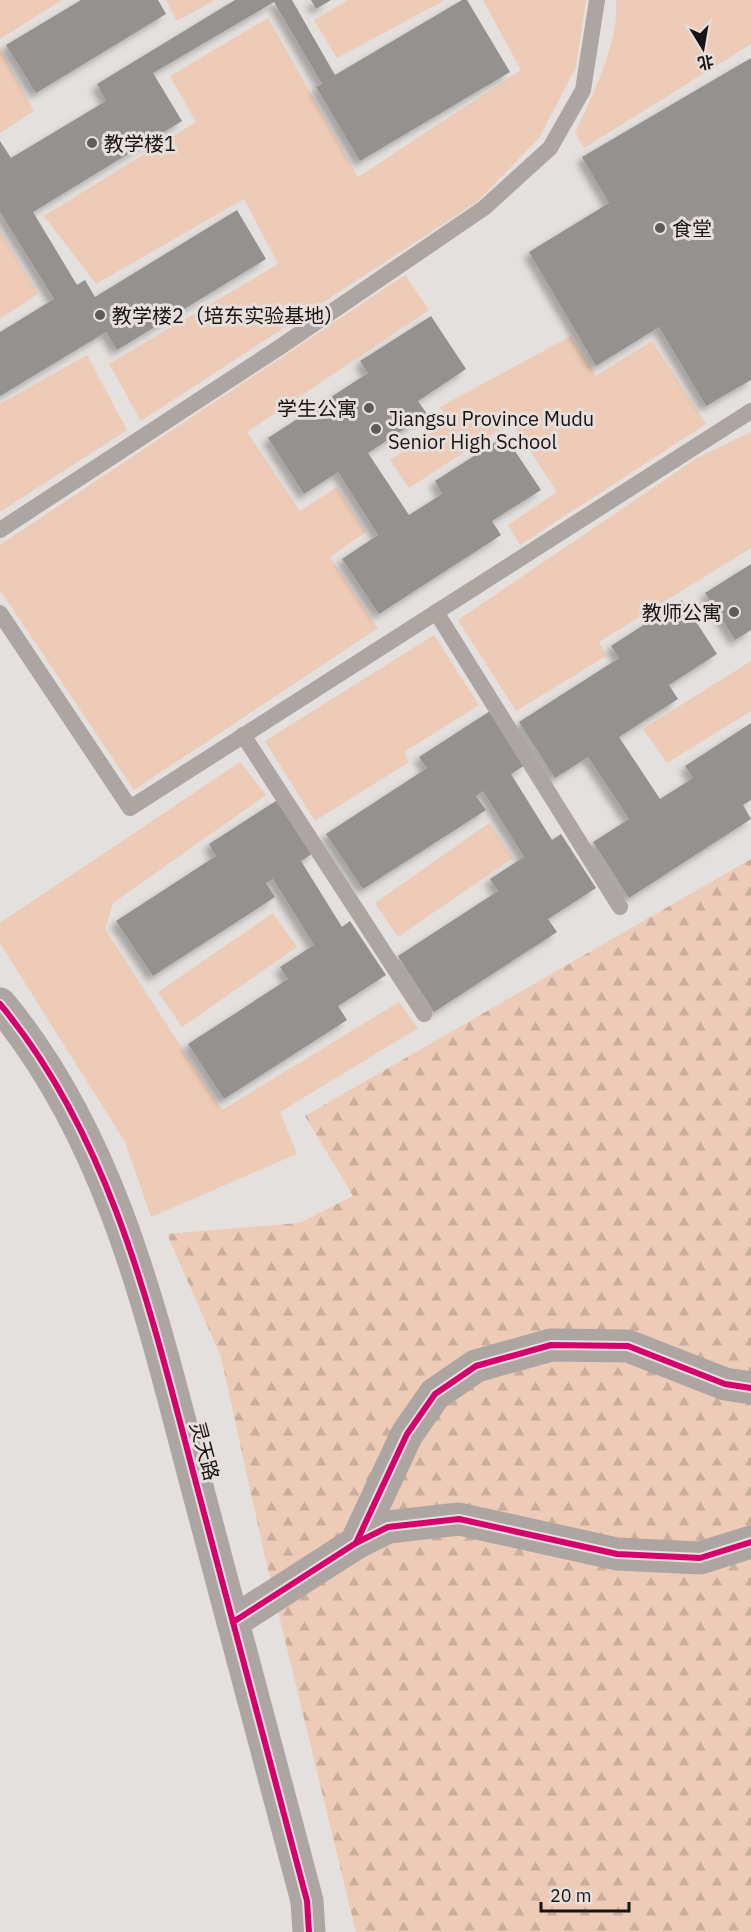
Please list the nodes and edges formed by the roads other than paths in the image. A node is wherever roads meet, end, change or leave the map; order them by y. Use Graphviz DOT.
graph roads {
  1 [pos="597,0"];
  2 [pos="751,411"];
  3 [pos="0,530"];
  4 [pos="436,612"];
  5 [pos="0,613"];
  6 [pos="243,735"];
  7 [pos="620,907"];
  8 [pos="0,1004"];
  9 [pos="424,1014"];
  10 [pos="751,1388"];
  11 [pos="751,1542"];
  12 [pos="356,1543"];
  13 [pos="233,1622"];
  14 [pos="309,1932"];
  1 -- 3 [label="lane"];
  2 -- 4 [label="lane"];
  4 -- 6 [label="lane"];
  4 -- 7 [label="lane"];
  5 -- 6 [label="lane"];
  6 -- 9 [label="lane"];
  8 -- 13 [label="street, 灵天路"];
  10 -- 12 [label="street"];
  11 -- 12 [label="street"];
  12 -- 13 [label="street"];
  13 -- 14 [label="street, 灵天路"];
}
